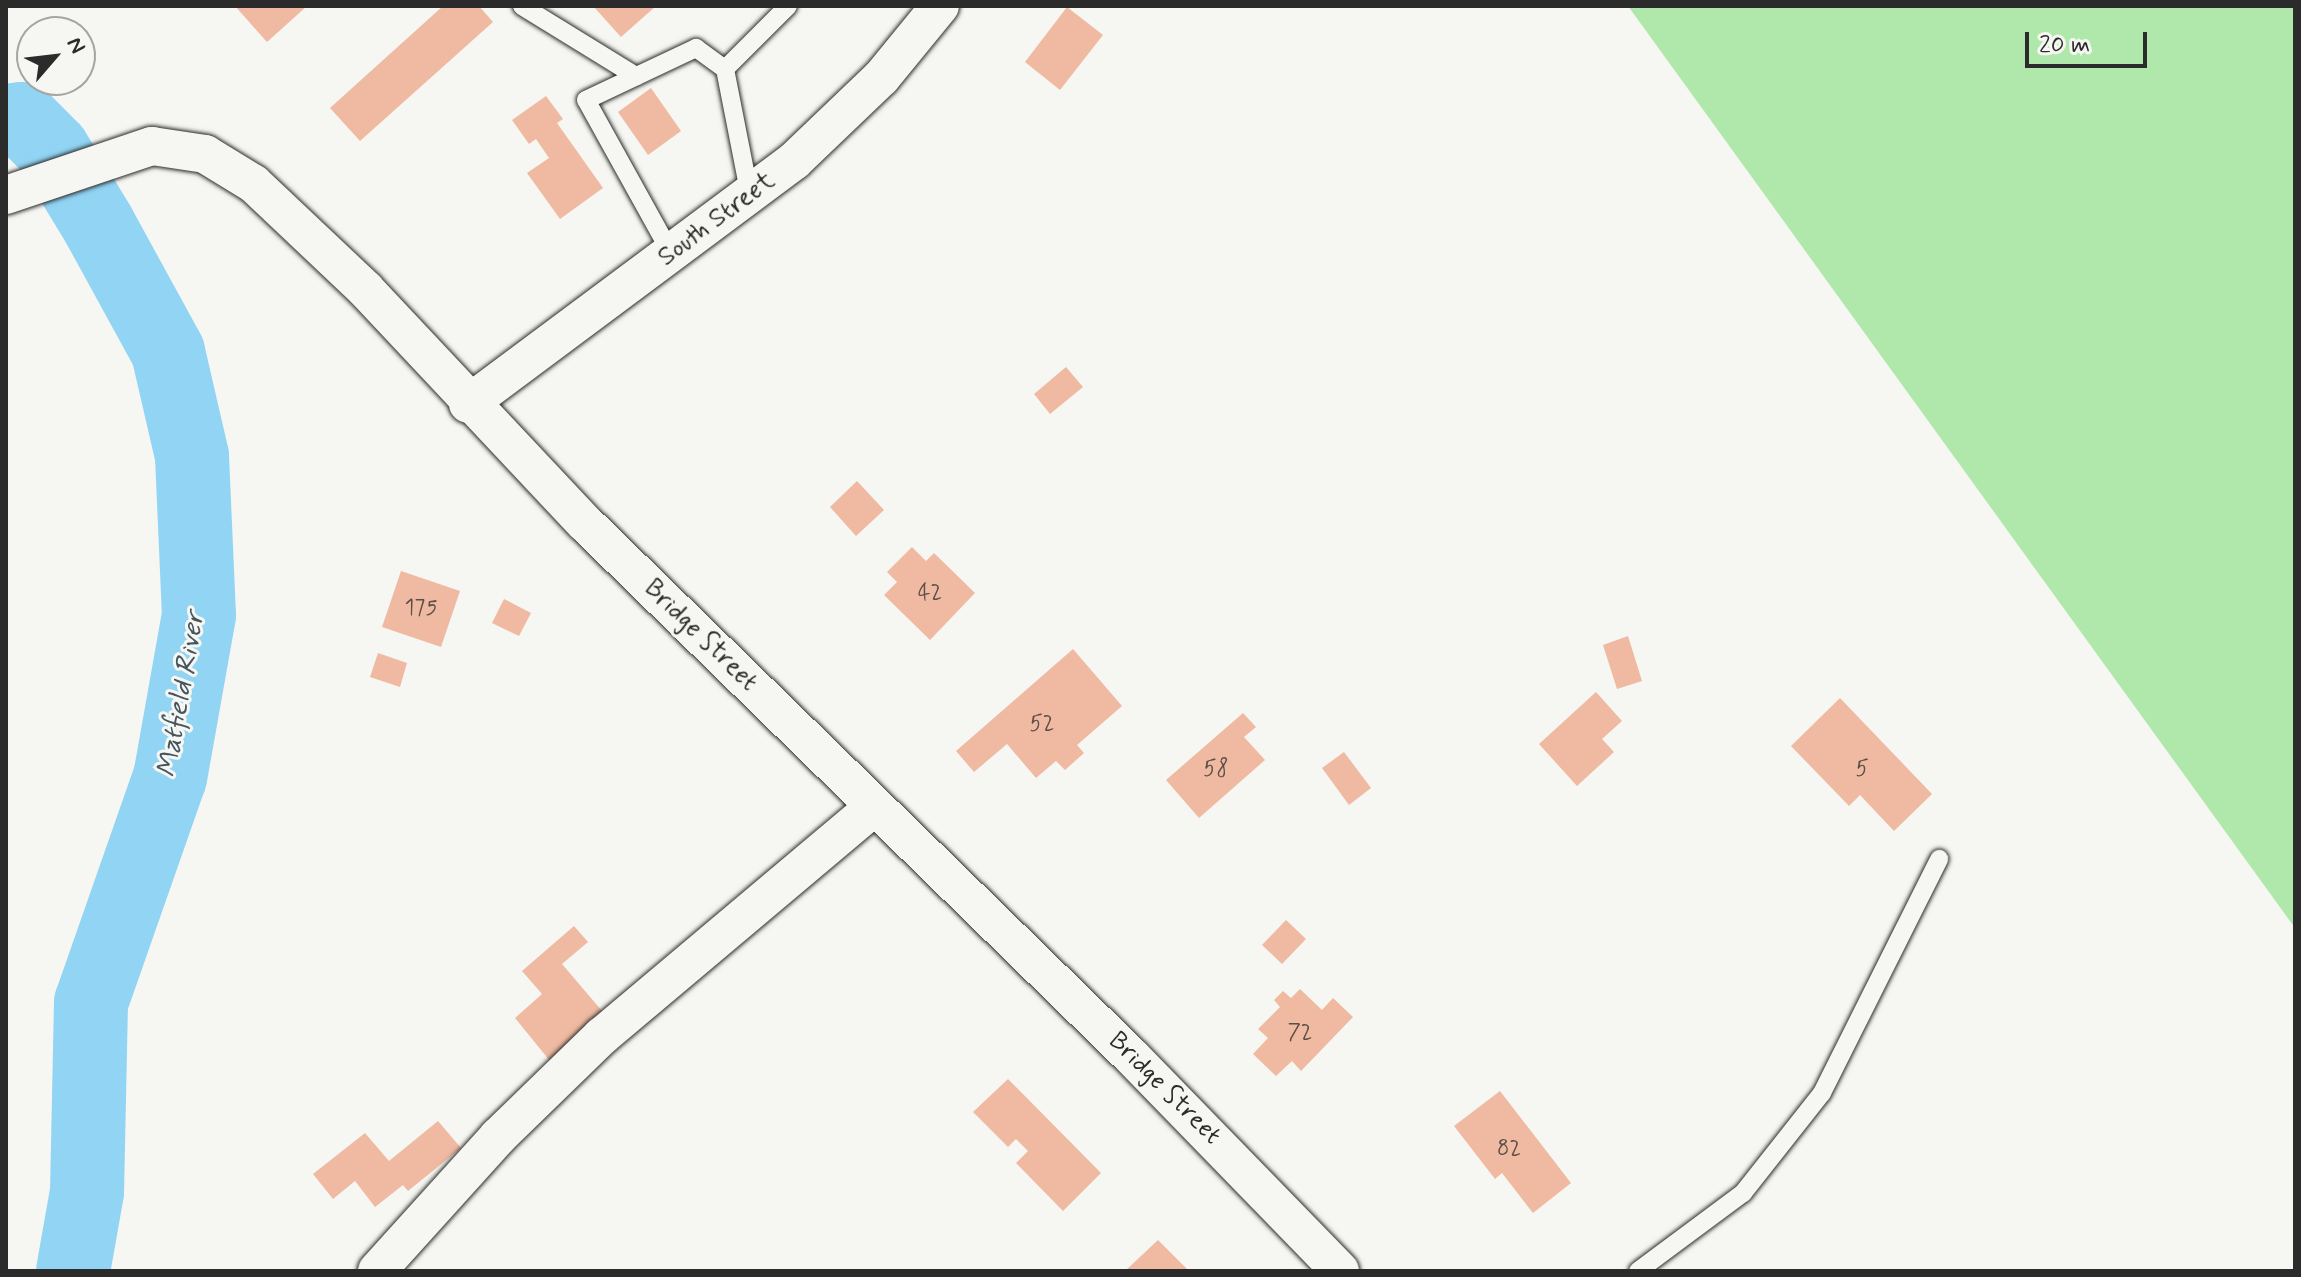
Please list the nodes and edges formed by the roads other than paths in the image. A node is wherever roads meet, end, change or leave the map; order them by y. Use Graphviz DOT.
graph roads {
  1 [pos="522,6"];
  2 [pos="788,6"];
  3 [pos="940,6"];
  4 [pos="725,69"];
  5 [pos="636,76"];
  6 [pos="18,190"];
  7 [pos="750,196"];
  8 [pos="672,255"];
  9 [pos="468,404"];
  10 [pos="874,807"];
  11 [pos="1939,859"];
  12 [pos="377,1271"];
  13 [pos="1340,1271"];
  14 [pos="1638,1271"];
  1 -- 5 [label="lane"];
  2 -- 4 [label="lane"];
  3 -- 7 [label="street, South Street"];
  4 -- 5 [label="lane"];
  4 -- 7 [label="lane"];
  5 -- 8 [label="lane"];
  6 -- 9 [label="street, Bridge Street"];
  7 -- 8 [label="street, South Street"];
  8 -- 9 [label="street, South Street"];
  9 -- 10 [label="street, Bridge Street"];
  10 -- 12 [label="street"];
  10 -- 13 [label="street, Bridge Street"];
  11 -- 14 [label="lane"];
}
